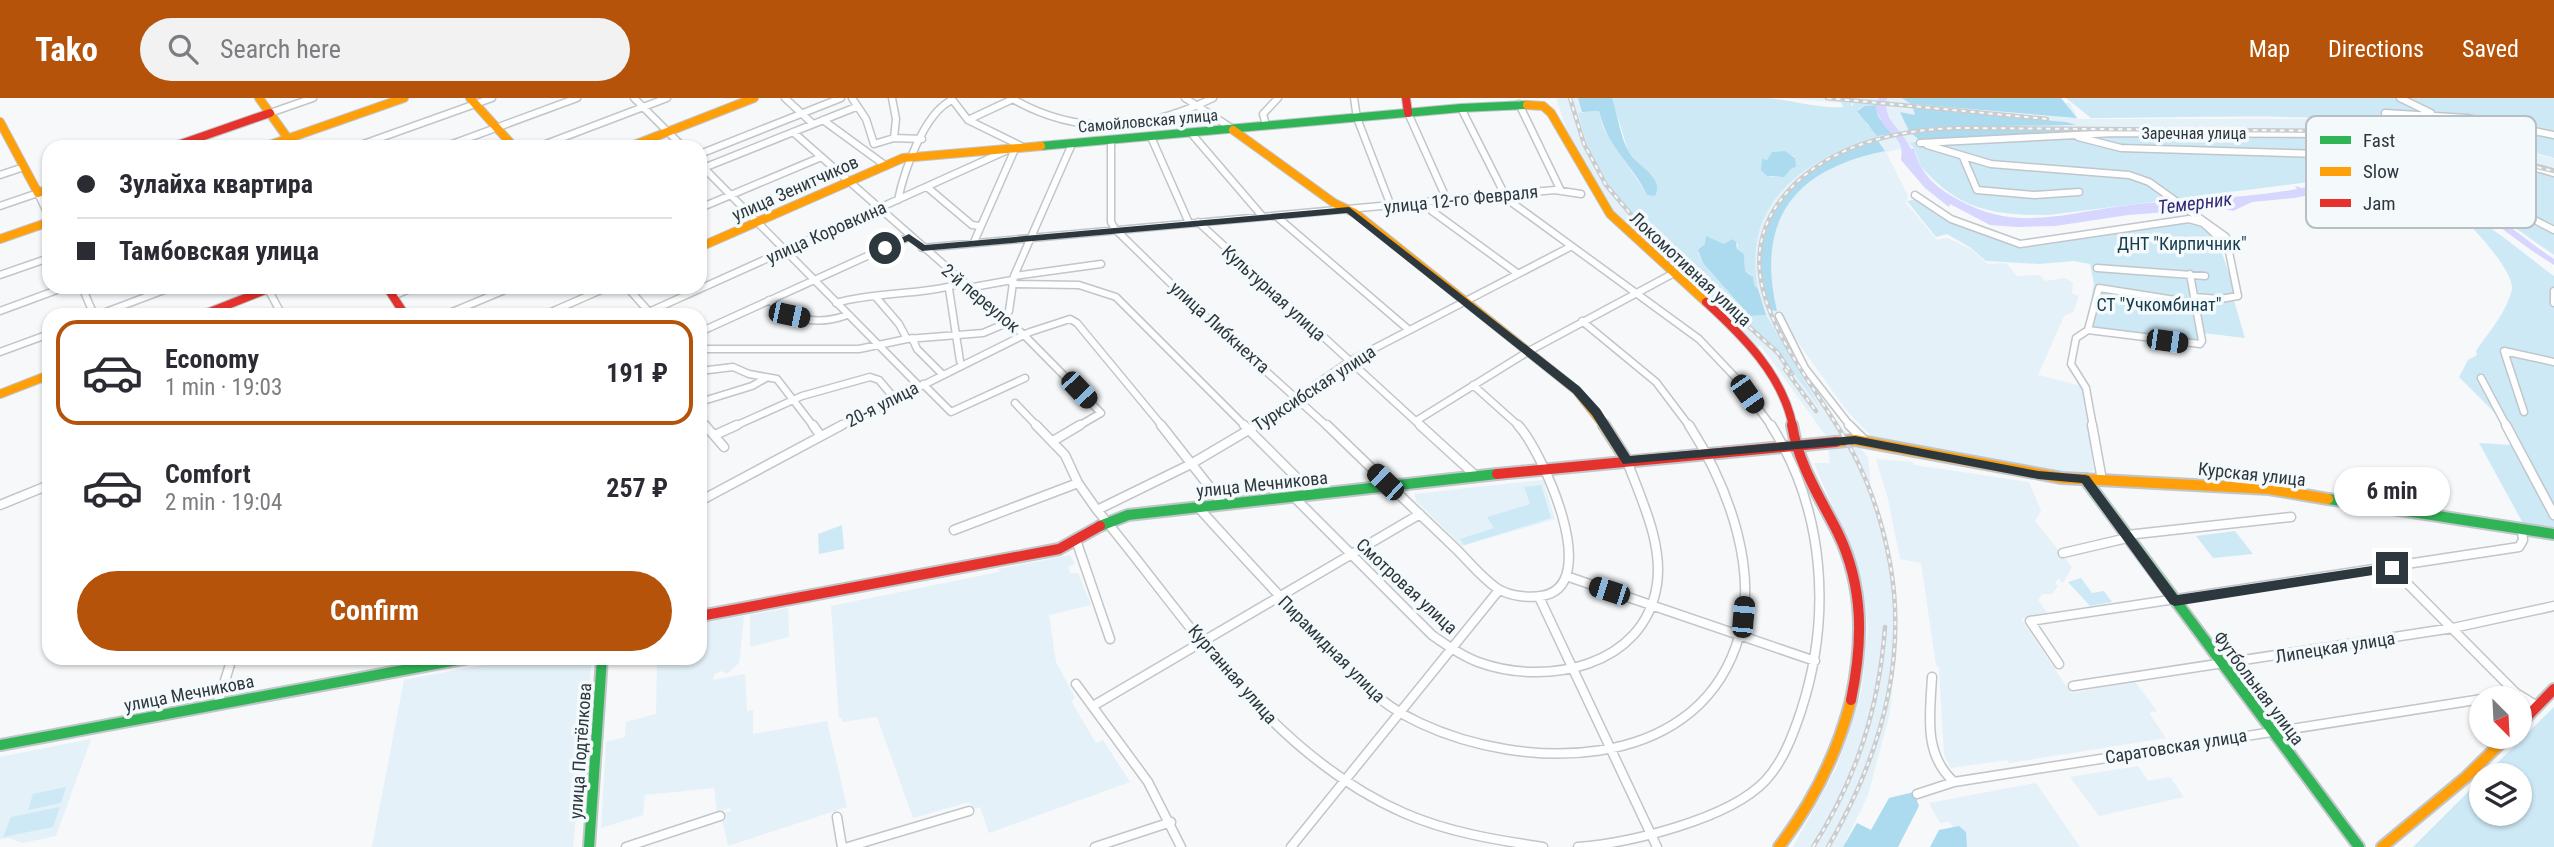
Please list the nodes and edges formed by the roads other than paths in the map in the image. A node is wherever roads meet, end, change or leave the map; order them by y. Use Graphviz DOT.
graph roads {
  1 [pos="259,98"];
  2 [pos="313,98"];
  3 [pos="404,98"];
  4 [pos="492,98"];
  5 [pos="577,98"];
  6 [pos="634,98"];
  7 [pos="667,98"];
  8 [pos="754,98"];
  9 [pos="785,98"];
  10 [pos="841,98"];
  11 [pos="852,98"];
  12 [pos="892,98"];
  13 [pos="1013,98"];
  14 [pos="1185,98"];
  15 [pos="1213,98"];
  16 [pos="1278,98"];
  17 [pos="1354,98"];
  18 [pos="1406,98"];
  19 [pos="2400,98"];
  20 [pos="952,99"];
  21 [pos="472,101"];
  22 [pos="1515,102"];
  23 [pos="1460,103"];
  24 [pos="643,107"];
  25 [pos="856,107"];
  26 [pos="1198,107"];
  27 [pos="270,113"];
  28 [pos="1408,113"];
  29 [pos="2385,113"];
  30 [pos="801,114"];
  31 [pos="2433,114"];
  32 [pos="2448,116"];
  33 [pos="1357,118"];
  34 [pos="823,120"];
  35 [pos="968,120"];
  36 [pos="1556,120"];
  37 [pos="0,122"];
  38 [pos="813,124"];
  39 [pos="1266,125"];
  40 [pos="498,127"];
  41 [pos="1233,130"];
  42 [pos="2536,131"];
  43 [pos="668,132"];
  44 [pos="793,132"];
  45 [pos="1191,133"];
  46 [pos="2306,134"];
  47 [pos="2071,135"];
  48 [pos="2554,135"];
  49 [pos="1151,137"];
  50 [pos="894,138"];
  51 [pos="922,139"];
  52 [pos="199,140"];
  53 [pos="290,140"];
  54 [pos="299,140"];
  55 [pos="373,140"];
  56 [pos="463,140"];
  57 [pos="508,140"];
  58 [pos="556,140"];
  59 [pos="647,140"];
  60 [pos="676,140"];
  61 [pos="1111,140"];
  62 [pos="1072,144"];
  63 [pos="1017,149"];
  64 [pos="707,151"];
  65 [pos="2306,153"];
  66 [pos="1963,157"];
  67 [pos="819,158"];
  68 [pos="907,158"];
  69 [pos="707,165"];
  70 [pos="886,166"];
  71 [pos="24,167"];
  72 [pos="2536,168"];
  73 [pos="707,173"];
  74 [pos="2554,173"];
  75 [pos="0,175"];
  76 [pos="849,182"];
  77 [pos="927,187"];
  78 [pos="1561,191"];
  79 [pos="42,192"];
  80 [pos="2079,192"];
  81 [pos="38,193"];
  82 [pos="1504,194"];
  83 [pos="1581,194"];
  84 [pos="730,195"];
  85 [pos="1914,195"];
  86 [pos="898,200"];
  87 [pos="1447,200"];
  88 [pos="42,202"];
  89 [pos="1426,202"];
  90 [pos="707,205"];
  91 [pos="0,206"];
  92 [pos="1391,206"];
  93 [pos="880,208"];
  94 [pos="1349,210"];
  95 [pos="1276,216"];
  96 [pos="1263,217"];
  97 [pos="2536,221"];
  98 [pos="42,222"];
  99 [pos="757,222"];
  100 [pos="1198,222"];
  101 [pos="1189,223"];
  102 [pos="979,226"];
  103 [pos="1115,229"];
  104 [pos="2554,230"];
  105 [pos="909,237"];
  106 [pos="1032,237"];
  107 [pos="0,239"];
  108 [pos="974,242"];
  109 [pos="2225,243"];
  110 [pos="707,244"];
  111 [pos="1570,247"];
  112 [pos="922,248"];
  113 [pos="783,250"];
  114 [pos="42,260"];
  115 [pos="1101,264"];
  116 [pos="2097,268"];
  117 [pos="1517,273"];
  118 [pos="1674,273"];
  119 [pos="2190,274"];
  120 [pos="0,275"];
  121 [pos="2205,276"];
  122 [pos="1013,280"];
  123 [pos="813,281"];
  124 [pos="707,286"];
  125 [pos="965,286"];
  126 [pos="948,289"];
  127 [pos="2554,291"];
  128 [pos="1633,292"];
  129 [pos="46,294"];
  130 [pos="153,294"];
  131 [pos="255,294"];
  132 [pos="495,294"];
  133 [pos="592,294"];
  134 [pos="632,294"];
  135 [pos="690,294"];
  136 [pos="875,296"];
  137 [pos="769,300"];
  138 [pos="2194,300"];
  139 [pos="1465,301"];
  140 [pos="836,303"];
  141 [pos="2554,303"];
  142 [pos="115,308"];
  143 [pos="220,308"];
  144 [pos="462,308"];
  145 [pos="560,308"];
  146 [pos="643,308"];
  147 [pos="661,308"];
  148 [pos="0,311"];
  149 [pos="847,315"];
  150 [pos="1779,316"];
  151 [pos="1007,320"];
  152 [pos="1582,321"];
  153 [pos="707,329"];
  154 [pos="1409,330"];
  155 [pos="2088,330"];
  156 [pos="1024,335"];
  157 [pos="957,336"];
  158 [pos="42,337"];
  159 [pos="909,339"];
  160 [pos="2194,344"];
  161 [pos="881,345"];
  162 [pos="707,349"];
  163 [pos="1529,351"];
  164 [pos="0,352"];
  165 [pos="2197,353"];
  166 [pos="960,361"];
  167 [pos="1350,361"];
  168 [pos="2554,362"];
  169 [pos="707,370"];
  170 [pos="942,374"];
  171 [pos="42,378"];
  172 [pos="766,378"];
  173 [pos="1026,378"];
  174 [pos="2482,378"];
  175 [pos="921,385"];
  176 [pos="1473,385"];
  177 [pos="0,394"];
  178 [pos="1297,397"];
  179 [pos="794,399"];
  180 [pos="895,399"];
  181 [pos="707,400"];
  182 [pos="1015,403"];
  183 [pos="2524,412"];
  184 [pos="1416,421"];
  185 [pos="707,426"];
  186 [pos="1249,431"];
  187 [pos="715,435"];
  188 [pos="820,435"];
  189 [pos="1053,441"];
  190 [pos="1840,441"];
  191 [pos="1867,442"];
  192 [pos="1788,445"];
  193 [pos="724,447"];
  194 [pos="1705,453"];
  195 [pos="1627,461"];
  196 [pos="1191,464"];
  197 [pos="1546,469"];
  198 [pos="1476,476"];
  199 [pos="2085,480"];
  200 [pos="2102,480"];
  201 [pos="1078,483"];
  202 [pos="1390,486"];
  203 [pos="42,488"];
  204 [pos="1312,494"];
  205 [pos="707,497"];
  206 [pos="1294,497"];
  207 [pos="1223,504"];
  208 [pos="0,505"];
  209 [pos="1198,507"];
  210 [pos="1097,510"];
  211 [pos="1420,514"];
  212 [pos="2554,514"];
  213 [pos="2291,517"];
  214 [pos="1107,522"];
  215 [pos="954,530"];
  216 [pos="2522,531"];
  217 [pos="2554,534"];
  218 [pos="2127,535"];
  219 [pos="1076,540"];
  220 [pos="2063,553"];
  221 [pos="1350,554"];
  222 [pos="2392,568"];
  223 [pos="1566,576"];
  224 [pos="1499,590"];
  225 [pos="1279,596"];
  226 [pos="1539,597"];
  227 [pos="2175,601"];
  228 [pos="1653,605"];
  229 [pos="2554,606"];
  230 [pos="707,615"];
  231 [pos="2453,628"];
  232 [pos="1741,635"];
  233 [pos="1110,639"];
  234 [pos="1204,641"];
  235 [pos="1453,649"];
  236 [pos="1815,661"];
  237 [pos="2059,664"];
  238 [pos="2222,664"];
  239 [pos="230,665"];
  240 [pos="429,665"];
  241 [pos="602,665"];
  242 [pos="1574,669"];
  243 [pos="1932,677"];
  244 [pos="1076,684"];
  245 [pos="2073,686"];
  246 [pos="2508,686"];
  247 [pos="2554,689"];
  248 [pos="2469,701"];
  249 [pos="218,703"];
  250 [pos="2532,703"];
  251 [pos="1093,706"];
  252 [pos="2537,706"];
  253 [pos="2532,711"];
  254 [pos="1399,713"];
  255 [pos="2271,731"];
  256 [pos="0,745"];
  257 [pos="2495,749"];
  258 [pos="1612,750"];
  259 [pos="1345,781"];
  260 [pos="1954,782"];
  261 [pos="1917,794"];
  262 [pos="969,811"];
  263 [pos="720,816"];
  264 [pos="837,817"];
  265 [pos="1171,822"];
  266 [pos="1652,836"];
  267 [pos="589,847"];
  268 [pos="626,847"];
  269 [pos="842,847"];
  270 [pos="848,847"];
  271 [pos="1095,847"];
  272 [pos="1181,847"];
  273 [pos="1291,847"];
  274 [pos="1543,847"];
  275 [pos="1578,847"];
  276 [pos="1657,847"];
  277 [pos="1779,847"];
  278 [pos="2359,847"];
  279 [pos="2382,847"];
  1 -- 27 [label="street"];
  2 -- 27 [label="street"];
  3 -- 54 [label="street"];
  4 -- 21 [label="street"];
  5 -- 40 [label="street"];
  6 -- 24 [label="street"];
  7 -- 24 [label="street"];
  8 -- 43 [label="street"];
  9 -- 30 [label="street"];
  10 -- 30 [label="street"];
  11 -- 25 [label="street"];
  12 -- 50 [label="street"];
  13 -- 26 [label="street"];
  13 -- 35 [label="street"];
  14 -- 26 [label="street"];
  15 -- 26 [label="street"];
  16 -- 39 [label="street"];
  17 -- 33 [label="street"];
  18 -- 28 [label="street"];
  19 -- 31 [label="street"];
  20 -- 35 [label="street"];
  20 -- 51 [label="street"];
  21 -- 40 [label="street"];
  21 -- 55 [label="street"];
  22 -- 23 [label="street, Самойловская улица"];
  22 -- 36 [label="street, Самойловская улица"];
  22 -- 78 [label="street"];
  23 -- 28 [label="street, Самойловская улица"];
  23 -- 82 [label="street"];
  24 -- 43 [label="street"];
  24 -- 58 [label="street"];
  25 -- 34 [label="street"];
  25 -- 50 [label="street"];
  26 -- 41 [label="street"];
  27 -- 52 [label="street"];
  27 -- 53 [label="street"];
  28 -- 33 [label="street, Самойловская улица"];
  28 -- 87 [label="street"];
  29 -- 31 [label="street"];
  30 -- 38 [label="street"];
  30 -- 64 [label="street"];
  31 -- 32 [label="street"];
  33 -- 39 [label="street, Самойловская улица"];
  33 -- 92 [label="street"];
  34 -- 38 [label="street"];
  34 -- 70 [label="street"];
  35 -- 63 [label="street"];
  36 -- 118 [label="street, Локомотивная улица"];
  37 -- 71 [label="street"];
  38 -- 44 [label="street"];
  39 -- 41 [label="street, Самойловская улица"];
  40 -- 56 [label="street"];
  40 -- 57 [label="street"];
  41 -- 45 [label="street, Самойловская улица"];
  41 -- 94 [label="street, Смотровая улица"];
  42 -- 48 [label="street"];
  43 -- 59 [label="street"];
  43 -- 60 [label="street"];
  44 -- 67 [label="street, 2-й переулок"];
  44 -- 69 [label="street"];
  45 -- 49 [label="street, Самойловская улица"];
  45 -- 96 [label="street"];
  46 -- 47 [label="street, Заречная улица"];
  47 -- 65 [label="street"];
  47 -- 66 [label="street, Заречная улица"];
  49 -- 61 [label="street, Самойловская улица"];
  49 -- 101 [label="street"];
  50 -- 51 [label="street"];
  51 -- 68 [label="street"];
  61 -- 62 [label="street, Самойловская улица"];
  61 -- 103 [label="street"];
  62 -- 63 [label="street, Самойловская улица"];
  62 -- 106 [label="street"];
  63 -- 68 [label="street, Самойловская улица"];
  63 -- 77 [label="street, улица Коровкина"];
  63 -- 102 [label="street"];
  66 -- 80 [label="street"];
  66 -- 109 [label="street"];
  67 -- 76 [label="street, 2-й переулок"];
  67 -- 84 [label="street"];
  68 -- 70 [label="street, улица Зенитчиков"];
  68 -- 86 [label="street"];
  70 -- 76 [label="street, улица Зенитчиков"];
  71 -- 75 [label="street"];
  71 -- 81 [label="street"];
  72 -- 74 [label="street"];
  73 -- 84 [label="street"];
  76 -- 93 [label="street, 2-й переулок"];
  76 -- 99 [label="street, улица Зенитчиков"];
  77 -- 86 [label="street, улица Коровкина"];
  77 -- 102 [label="street"];
  78 -- 82 [label="street, улица 12-го Февраля"];
  78 -- 83 [label="street, улица 12-го Февраля"];
  79 -- 81 [label="street"];
  81 -- 88 [label="street"];
  81 -- 91 [label="street"];
  82 -- 87 [label="street, улица 12-го Февраля"];
  82 -- 111 [label="street"];
  84 -- 90 [label="street"];
  84 -- 99 [label="street"];
  85 -- 109 [label="street"];
  86 -- 93 [label="street, улица Коровкина"];
  87 -- 89 [label="street, улица 12-го Февраля"];
  89 -- 92 [label="street, улица 12-го Февраля"];
  89 -- 117 [label="street"];
  92 -- 94 [label="street, улица 12-го Февраля"];
  93 -- 105 [label="street, 2-й переулок"];
  93 -- 113 [label="street, улица Коровкина"];
  94 -- 95 [label="street, улица 12-го Февраля"];
  94 -- 139 [label="street, Смотровая улица"];
  95 -- 96 [label="street, улица 12-го Февраля"];
  95 -- 154 [label="street"];
  96 -- 100 [label="street, улица 12-го Февраля"];
  97 -- 104 [label="street"];
  98 -- 107 [label="street"];
  99 -- 110 [label="street, улица Зенитчиков"];
  99 -- 113 [label="street"];
  100 -- 101 [label="street, улица 12-го Февраля"];
  100 -- 167 [label="street, Культурная улица"];
  101 -- 103 [label="street, улица 12-го Февраля"];
  102 -- 108 [label="street"];
  103 -- 106 [label="street, улица 12-го Февраля"];
  103 -- 178 [label="street, улица Либкнехта"];
  105 -- 112 [label="street, 2-й переулок"];
  105 -- 123 [label="street"];
  106 -- 108 [label="street, улица 12-го Февраля"];
  106 -- 122 [label="street"];
  108 -- 112 [label="street, улица 12-го Февраля"];
  109 -- 138 [label="street"];
  111 -- 117 [label="street, Турксибская улица"];
  111 -- 128 [label="street"];
  112 -- 125 [label="street, 2-й переулок"];
  113 -- 123 [label="street"];
  113 -- 124 [label="street, улица Коровкина"];
  114 -- 120 [label="street"];
  115 -- 122 [label="street"];
  116 -- 119 [label="street"];
  117 -- 139 [label="street, Турксибская улица"];
  118 -- 128 [label="street"];
  118 -- 192 [label="street, Локомотивная улица"];
  119 -- 121 [label="street"];
  119 -- 138 [label="street"];
  122 -- 125 [label="street"];
  122 -- 151 [label="street"];
  122 -- 186 [label="street"];
  123 -- 137 [label="street"];
  123 -- 140 [label="street"];
  125 -- 126 [label="street"];
  125 -- 151 [label="street, 2-й переулок"];
  126 -- 136 [label="street"];
  126 -- 157 [label="street"];
  127 -- 141 [label="street"];
  128 -- 152 [label="street"];
  128 -- 192 [label="street"];
  129 -- 148 [label="street"];
  130 -- 142 [label="street"];
  131 -- 143 [label="street"];
  132 -- 144 [label="street"];
  133 -- 145 [label="street"];
  134 -- 146 [label="street"];
  135 -- 147 [label="street, улица Коровкина"];
  136 -- 140 [label="street"];
  136 -- 159 [label="street"];
  137 -- 149 [label="street"];
  137 -- 153 [label="street"];
  138 -- 155 [label="street"];
  138 -- 160 [label="street"];
  139 -- 154 [label="street, Турксибская улица"];
  139 -- 163 [label="street, Смотровая улица"];
  140 -- 149 [label="street"];
  149 -- 161 [label="street"];
  150 -- 191 [label="street"];
  151 -- 156 [label="street, 2-й переулок"];
  151 -- 157 [label="street"];
  152 -- 163 [label="street"];
  152 -- 194 [label="street, Пирамидная улица"];
  154 -- 167 [label="street, Турксибская улица"];
  155 -- 160 [label="street"];
  155 -- 200 [label="street"];
  156 -- 170 [label="street, 20-я улица"];
  156 -- 189 [label="street, 2-й переулок"];
  156 -- 196 [label="street, 20-я улица"];
  157 -- 159 [label="street"];
  157 -- 166 [label="street"];
  158 -- 164 [label="street"];
  159 -- 161 [label="street"];
  159 -- 170 [label="street"];
  160 -- 165 [label="street"];
  161 -- 162 [label="street"];
  161 -- 175 [label="street"];
  163 -- 176 [label="street"];
  163 -- 195 [label="street, Смотровая улица"];
  167 -- 178 [label="street, Турксибская улица"];
  167 -- 184 [label="street, Культурная улица"];
  168 -- 183 [label="street"];
  169 -- 172 [label="street"];
  170 -- 175 [label="street, 20-я улица"];
  171 -- 177 [label="street"];
  172 -- 179 [label="street"];
  172 -- 181 [label="street"];
  173 -- 175 [label="street"];
  174 -- 212 [label="street"];
  175 -- 180 [label="street, 20-я улица"];
  176 -- 184 [label="street"];
  176 -- 197 [label="street"];
  178 -- 186 [label="street, Турксибская улица"];
  178 -- 202 [label="street, улица Либкнехта"];
  179 -- 180 [label="street"];
  179 -- 187 [label="street"];
  179 -- 188 [label="street"];
  180 -- 188 [label="street, 20-я улица"];
  182 -- 189 [label="street, Курганная улица"];
  184 -- 198 [label="street, Культурная улица"];
  185 -- 187 [label="street"];
  186 -- 196 [label="street, Турксибская улица"];
  186 -- 204 [label="street"];
  187 -- 193 [label="street"];
  188 -- 205 [label="street, 20-я улица"];
  189 -- 201 [label="street, Курганная улица"];
  190 -- 191 [label="street, Курская улица"];
  190 -- 192 [label="street, улица Мечникова"];
  191 -- 199 [label="street, Курская улица"];
  192 -- 194 [label="street, улица Мечникова"];
  192 -- 236 [label="street"];
  192 -- 277 [label="street, Локомотивная улица"];
  194 -- 195 [label="street, улица Мечникова"];
  194 -- 232 [label="street, Пирамидная улица"];
  195 -- 197 [label="street, улица Мечникова"];
  195 -- 228 [label="street, Смотровая улица"];
  196 -- 207 [label="street"];
  196 -- 210 [label="street, Турксибская улица"];
  197 -- 198 [label="street, улица Мечникова"];
  197 -- 223 [label="street"];
  198 -- 202 [label="street, улица Мечникова"];
  199 -- 200 [label="street, Курская улица"];
  199 -- 218 [label="street, Футбольная улица"];
  200 -- 216 [label="street, Курская улица"];
  201 -- 210 [label="street, Курганная улица"];
  201 -- 215 [label="street"];
  202 -- 204 [label="street, улица Мечникова"];
  202 -- 211 [label="street, улица Либкнехта"];
  203 -- 208 [label="street"];
  204 -- 206 [label="street, улица Мечникова"];
  206 -- 207 [label="street, улица Мечникова"];
  206 -- 221 [label="street, Смотровая улица"];
  207 -- 209 [label="street, улица Мечникова"];
  209 -- 214 [label="street, улица Мечникова"];
  209 -- 225 [label="street, Пирамидная улица"];
  210 -- 214 [label="street, Курганная улица"];
  211 -- 221 [label="street"];
  211 -- 224 [label="street, улица Либкнехта"];
  213 -- 218 [label="street"];
  214 -- 219 [label="street, улица Мечникова"];
  214 -- 234 [label="street, Курганная улица"];
  216 -- 217 [label="street, Курская улица"];
  216 -- 222 [label="street"];
  218 -- 220 [label="street"];
  218 -- 227 [label="street, Футбольная улица"];
  219 -- 230 [label="street, улица Мечникова"];
  219 -- 233 [label="street"];
  221 -- 225 [label="street"];
  221 -- 235 [label="street, Смотровая улица"];
  222 -- 227 [label="street"];
  222 -- 231 [label="street"];
  223 -- 226 [label="street"];
  223 -- 228 [label="street"];
  224 -- 226 [label="street"];
  224 -- 235 [label="street"];
  225 -- 234 [label="street"];
  225 -- 254 [label="street, Пирамидная улица"];
  226 -- 242 [label="street"];
  227 -- 237 [label="street"];
  227 -- 238 [label="street, Футбольная улица"];
  228 -- 232 [label="street"];
  228 -- 242 [label="street, Смотровая улица"];
  229 -- 231 [label="street, Липецкая улица"];
  231 -- 238 [label="street, Липецкая улица"];
  231 -- 246 [label="street"];
  232 -- 236 [label="street"];
  232 -- 258 [label="street, Пирамидная улица"];
  234 -- 251 [label="street"];
  234 -- 259 [label="street, Курганная улица"];
  235 -- 242 [label="street, Смотровая улица"];
  235 -- 254 [label="street"];
  236 -- 266 [label="street"];
  238 -- 245 [label="street, Липецкая улица"];
  238 -- 255 [label="street, Футбольная улица"];
  239 -- 249 [label="street"];
  240 -- 249 [label="street, улица Мечникова"];
  241 -- 267 [label="street, улица Подтёлкова"];
  242 -- 258 [label="street"];
  243 -- 260 [label="street"];
  244 -- 251 [label="street"];
  247 -- 252 [label="street"];
  248 -- 255 [label="street, Саратовская улица"];
  249 -- 256 [label="street, улица Мечникова"];
  250 -- 252 [label="street"];
  251 -- 265 [label="street"];
  252 -- 253 [label="street"];
  254 -- 258 [label="street, Пирамидная улица"];
  254 -- 259 [label="street"];
  255 -- 260 [label="street, Саратовская улица"];
  255 -- 278 [label="street, Футбольная улица"];
  257 -- 279 [label="street"];
  258 -- 266 [label="street"];
  259 -- 273 [label="street"];
  259 -- 274 [label="street, Курганная улица"];
  260 -- 261 [label="street, Саратовская улица"];
  262 -- 270 [label="street"];
  263 -- 268 [label="street"];
  264 -- 269 [label="street"];
  265 -- 271 [label="street"];
  265 -- 272 [label="street"];
  266 -- 275 [label="street"];
  266 -- 276 [label="street"];
}
